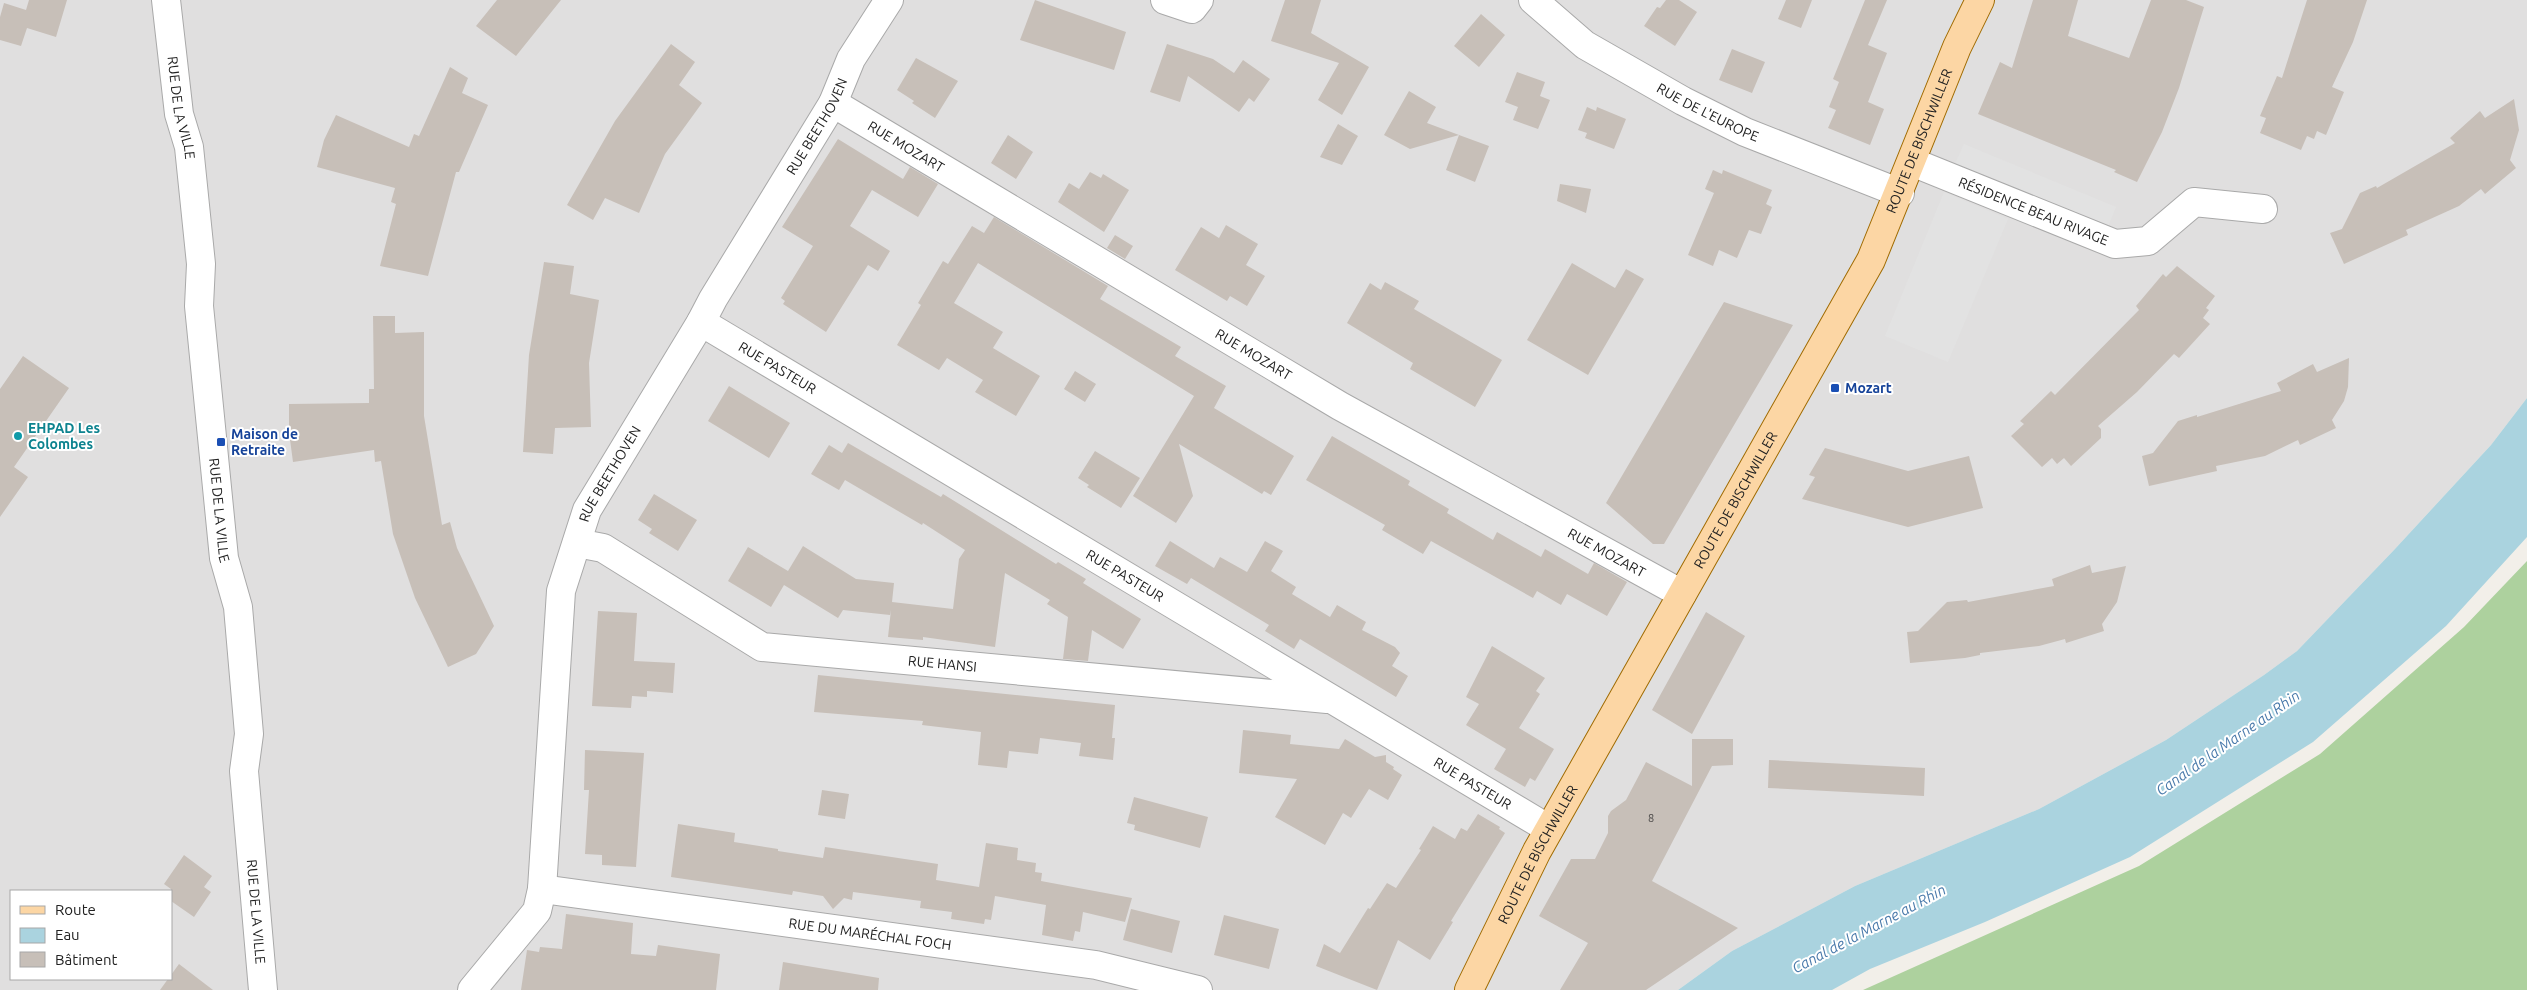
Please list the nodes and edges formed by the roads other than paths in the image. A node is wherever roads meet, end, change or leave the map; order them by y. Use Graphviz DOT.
graph roads {
  1 [pos="166,0"];
  2 [pos="889,0"];
  3 [pos="1165,0"];
  4 [pos="1199,0"];
  5 [pos="1533,0"];
  6 [pos="1980,0"];
  7 [pos="833,103"];
  8 [pos="1912,162"];
  9 [pos="1900,193"];
  10 [pos="2263,208"];
  11 [pos="701,322"];
  12 [pos="577,543"];
  13 [pos="1682,594"];
  14 [pos="1335,700"];
  15 [pos="1549,830"];
  16 [pos="542,889"];
  17 [pos="263,990"];
  18 [pos="472,990"];
  19 [pos="1198,990"];
  20 [pos="1468,990"];
  1 -- 17 [label="street, RUE DE LA VILLE"];
  2 -- 7 [label="street, RUE BEETHOVEN"];
  3 -- 4 [label="street"];
  5 -- 9 [label="street, RUE DE L'EUROPE"];
  6 -- 8 [label="main road, ROUTE DE BISCHWILLER"];
  7 -- 11 [label="street, RUE BEETHOVEN"];
  7 -- 13 [label="street, RUE MOZART"];
  8 -- 9 [label="main road, ROUTE DE BISCHWILLER"];
  8 -- 10 [label="street, RÉSIDENCE BEAU RIVAGE"];
  9 -- 13 [label="main road, ROUTE DE BISCHWILLER"];
  11 -- 12 [label="street, RUE BEETHOVEN"];
  11 -- 14 [label="street, RUE PASTEUR"];
  12 -- 14 [label="street, RUE HANSI"];
  12 -- 16 [label="street, RUE BEETHOVEN"];
  13 -- 15 [label="main road, ROUTE DE BISCHWILLER"];
  14 -- 15 [label="street, RUE PASTEUR"];
  15 -- 20 [label="main road, ROUTE DE BISCHWILLER"];
  16 -- 18 [label="street, RUE BEETHOVEN"];
  16 -- 19 [label="street, RUE DU MARÉCHAL FOCH"];
}
